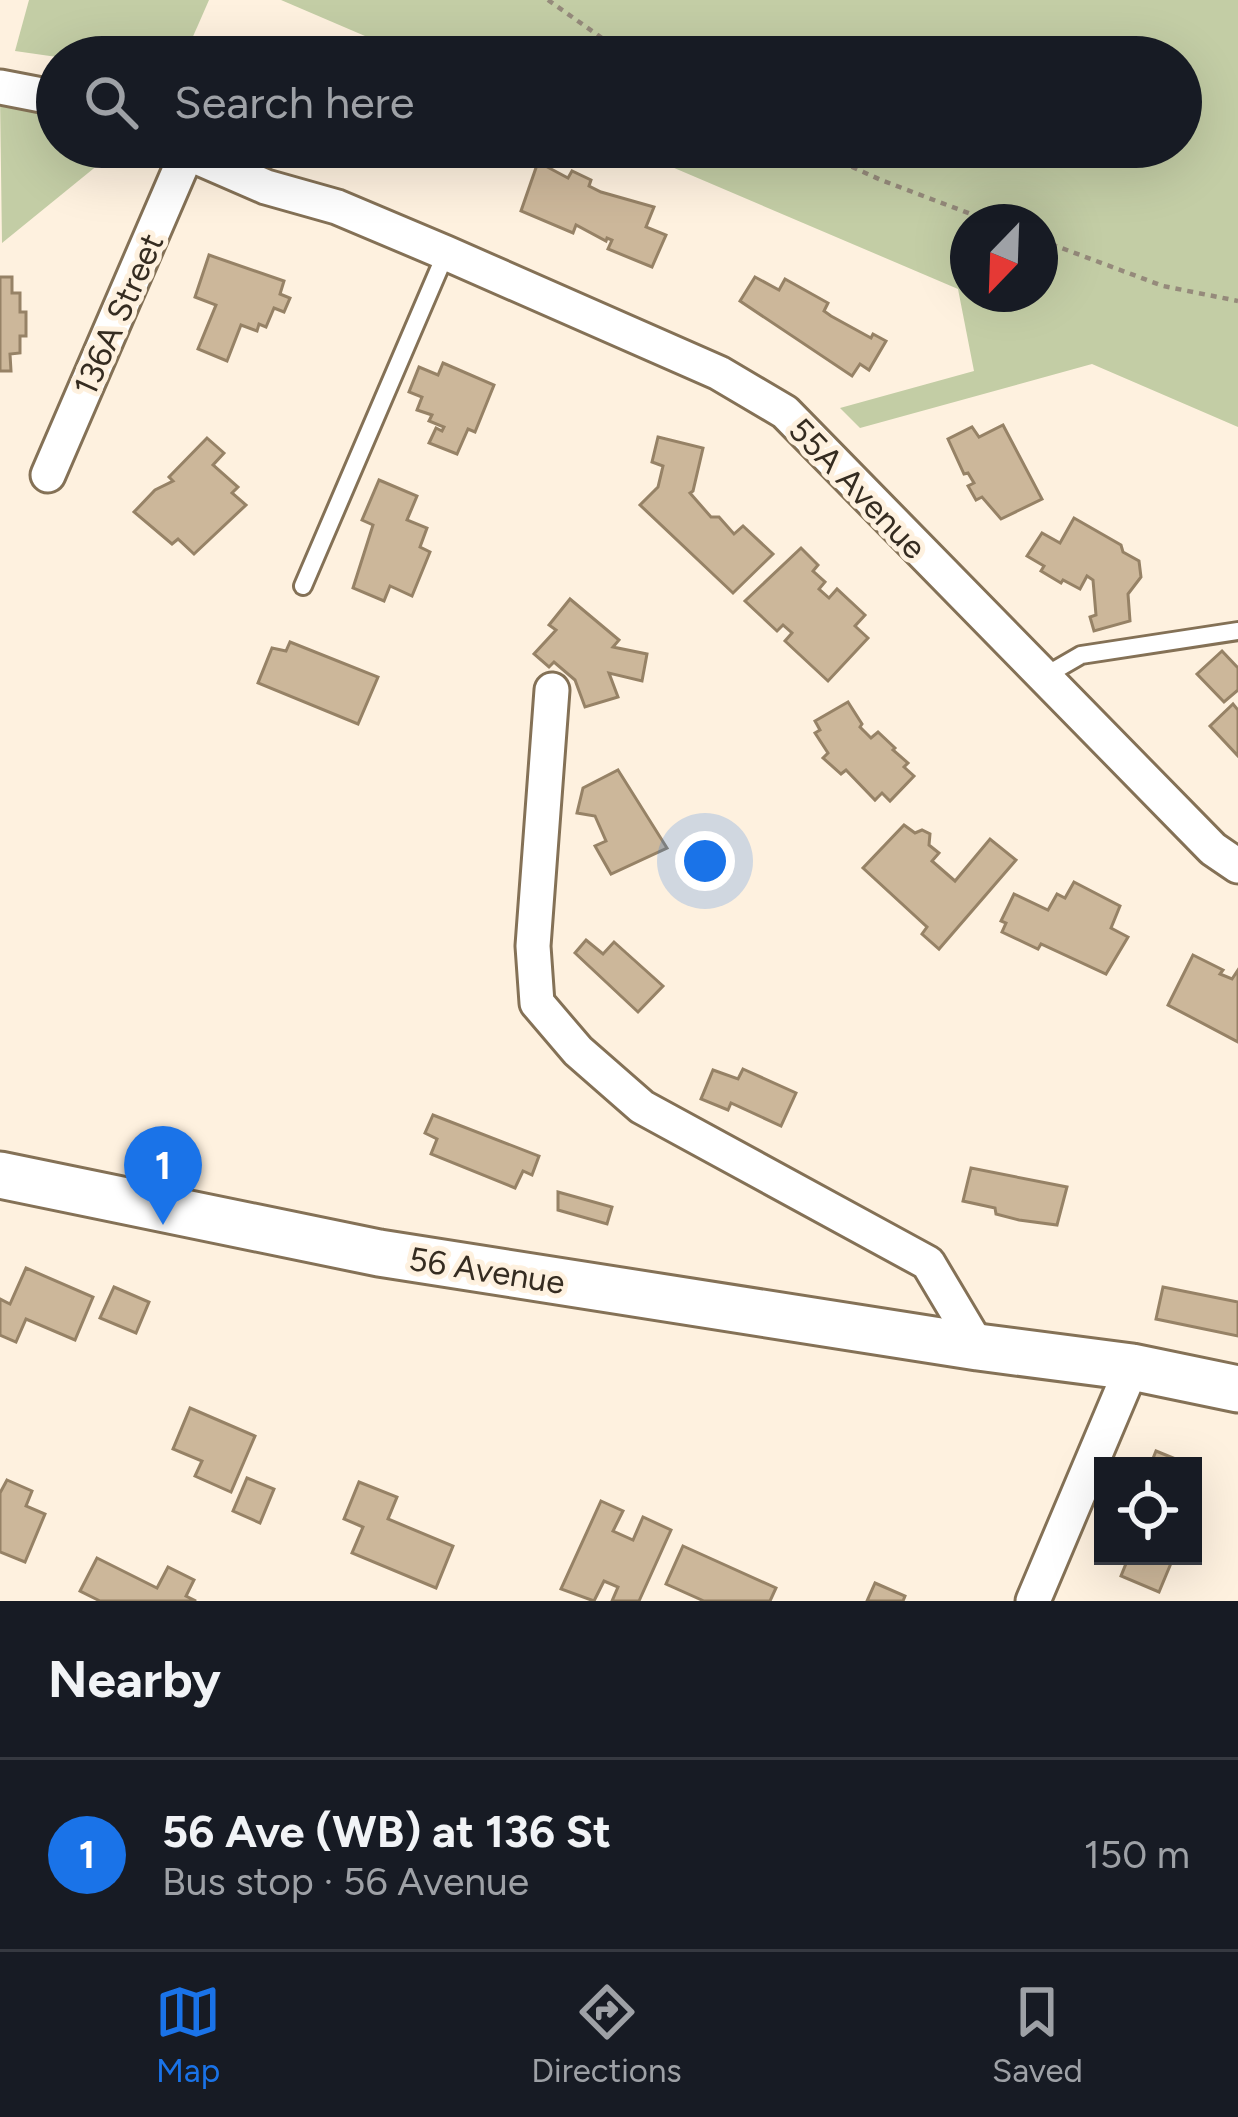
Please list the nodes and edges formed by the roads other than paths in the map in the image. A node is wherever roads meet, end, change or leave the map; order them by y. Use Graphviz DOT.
graph roads {
  1 [pos="0,87"];
  2 [pos="36,94"];
  3 [pos="174,168"];
  4 [pos="221,168"];
  5 [pos="446,253"];
  6 [pos="48,475"];
  7 [pos="303,586"];
  8 [pos="1238,631"];
  9 [pos="1042,677"];
  10 [pos="552,690"];
  11 [pos="1238,866"];
  12 [pos="0,1175"];
  13 [pos="978,1347"];
  14 [pos="1132,1367"];
  15 [pos="1238,1389"];
  16 [pos="1033,1601"];
  1 -- 2 [label="street"];
  3 -- 6 [label="street, 136A Street"];
  4 -- 5 [label="street, 55A Avenue"];
  5 -- 7 [label="lane"];
  5 -- 9 [label="street, 55A Avenue"];
  8 -- 9 [label="lane"];
  9 -- 11 [label="street, 55A Avenue"];
  10 -- 13 [label="street"];
  12 -- 13 [label="street, 56 Avenue"];
  13 -- 14 [label="street, 56 Avenue"];
  14 -- 15 [label="street, 56 Avenue"];
  14 -- 16 [label="street"];
}
